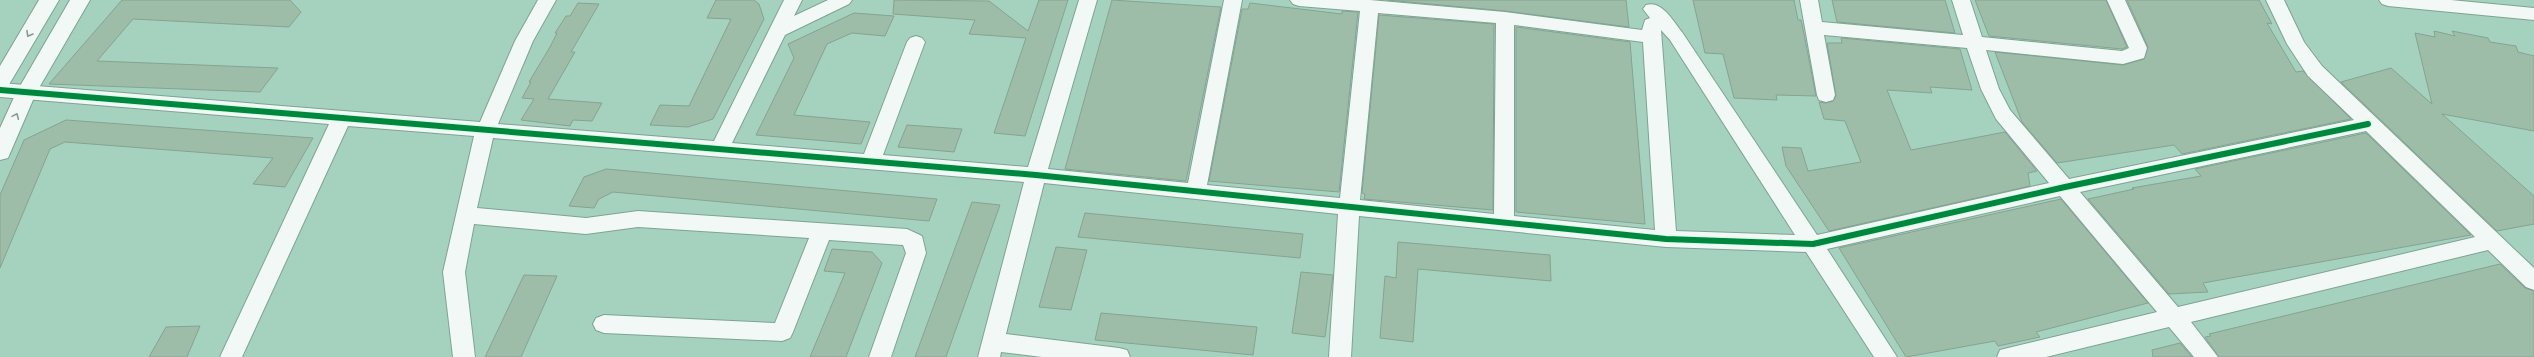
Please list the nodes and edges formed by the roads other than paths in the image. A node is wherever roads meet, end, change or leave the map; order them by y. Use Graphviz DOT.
graph roads {
  1 [pos="49,0"];
  2 [pos="80,0"];
  3 [pos="546,0"];
  4 [pos="793,0"];
  5 [pos="843,0"];
  6 [pos="1088,0"];
  7 [pos="1233,0"];
  8 [pos="1299,0"];
  9 [pos="1809,0"];
  10 [pos="1961,0"];
  11 [pos="2116,0"];
  12 [pos="2275,0"];
  13 [pos="2388,0"];
  14 [pos="2423,2"];
  15 [pos="1651,4"];
  16 [pos="1370,6"];
  17 [pos="2534,14"];
  18 [pos="1505,18"];
  19 [pos="1814,28"];
  20 [pos="778,31"];
  21 [pos="1651,37"];
  22 [pos="916,42"];
  23 [pos="1973,42"];
  24 [pos="0,83"];
  25 [pos="0,90"];
  26 [pos="26,93"];
  27 [pos="1826,95"];
  28 [pos="341,120"];
  29 [pos="2368,124"];
  30 [pos="485,132"];
  31 [pos="719,150"];
  32 [pos="0,152"];
  33 [pos="871,162"];
  34 [pos="1036,175"];
  35 [pos="2065,187"];
  36 [pos="1196,192"];
  37 [pos="1349,207"];
  38 [pos="465,215"];
  39 [pos="1504,223"];
  40 [pos="822,231"];
  41 [pos="1666,239"];
  42 [pos="2492,241"];
  43 [pos="1813,244"];
  44 [pos="2534,281"];
  45 [pos="2174,317"];
  46 [pos="604,324"];
  47 [pos="991,349"];
  48 [pos="231,357"];
  49 [pos="464,357"];
  50 [pos="880,357"];
  51 [pos="1119,357"];
  52 [pos="1340,357"];
  53 [pos="1886,357"];
  54 [pos="2008,357"];
  55 [pos="2207,357"];
  1 -- 24 [label="street, one-way"];
  2 -- 26 [label="street"];
  3 -- 30 [label="street"];
  4 -- 20 [label="street"];
  5 -- 20 [label="street"];
  6 -- 34 [label="street"];
  7 -- 36 [label="street"];
  8 -- 16 [label="street"];
  9 -- 19 [label="street"];
  10 -- 23 [label="street"];
  11 -- 23 [label="street"];
  12 -- 29 [label="street"];
  13 -- 14 [label="street"];
  14 -- 17 [label="street"];
  15 -- 21 [label="street"];
  15 -- 43 [label="street"];
  16 -- 18 [label="street"];
  16 -- 37 [label="street"];
  18 -- 21 [label="street"];
  18 -- 39 [label="street"];
  19 -- 23 [label="street"];
  19 -- 27 [label="street"];
  20 -- 31 [label="street"];
  21 -- 41 [label="street"];
  22 -- 33 [label="street"];
  23 -- 35 [label="street"];
  25 -- 26 [label="street"];
  26 -- 28 [label="street"];
  32 -- 26 [label="street, one-way"];
  28 -- 30 [label="street"];
  28 -- 48 [label="street"];
  29 -- 35 [label="street"];
  29 -- 42 [label="street"];
  30 -- 31 [label="street"];
  30 -- 38 [label="street"];
  31 -- 33 [label="street"];
  33 -- 34 [label="street"];
  34 -- 36 [label="street"];
  34 -- 47 [label="street"];
  35 -- 43 [label="street"];
  35 -- 45 [label="street"];
  36 -- 37 [label="street"];
  37 -- 39 [label="street"];
  37 -- 52 [label="street"];
  38 -- 40 [label="street"];
  38 -- 49 [label="street"];
  39 -- 41 [label="street"];
  40 -- 46 [label="street"];
  40 -- 50 [label="street"];
  41 -- 43 [label="street"];
  42 -- 44 [label="street"];
  42 -- 45 [label="street"];
  43 -- 53 [label="street"];
  45 -- 54 [label="street"];
  45 -- 55 [label="street"];
  47 -- 51 [label="street"];
}
